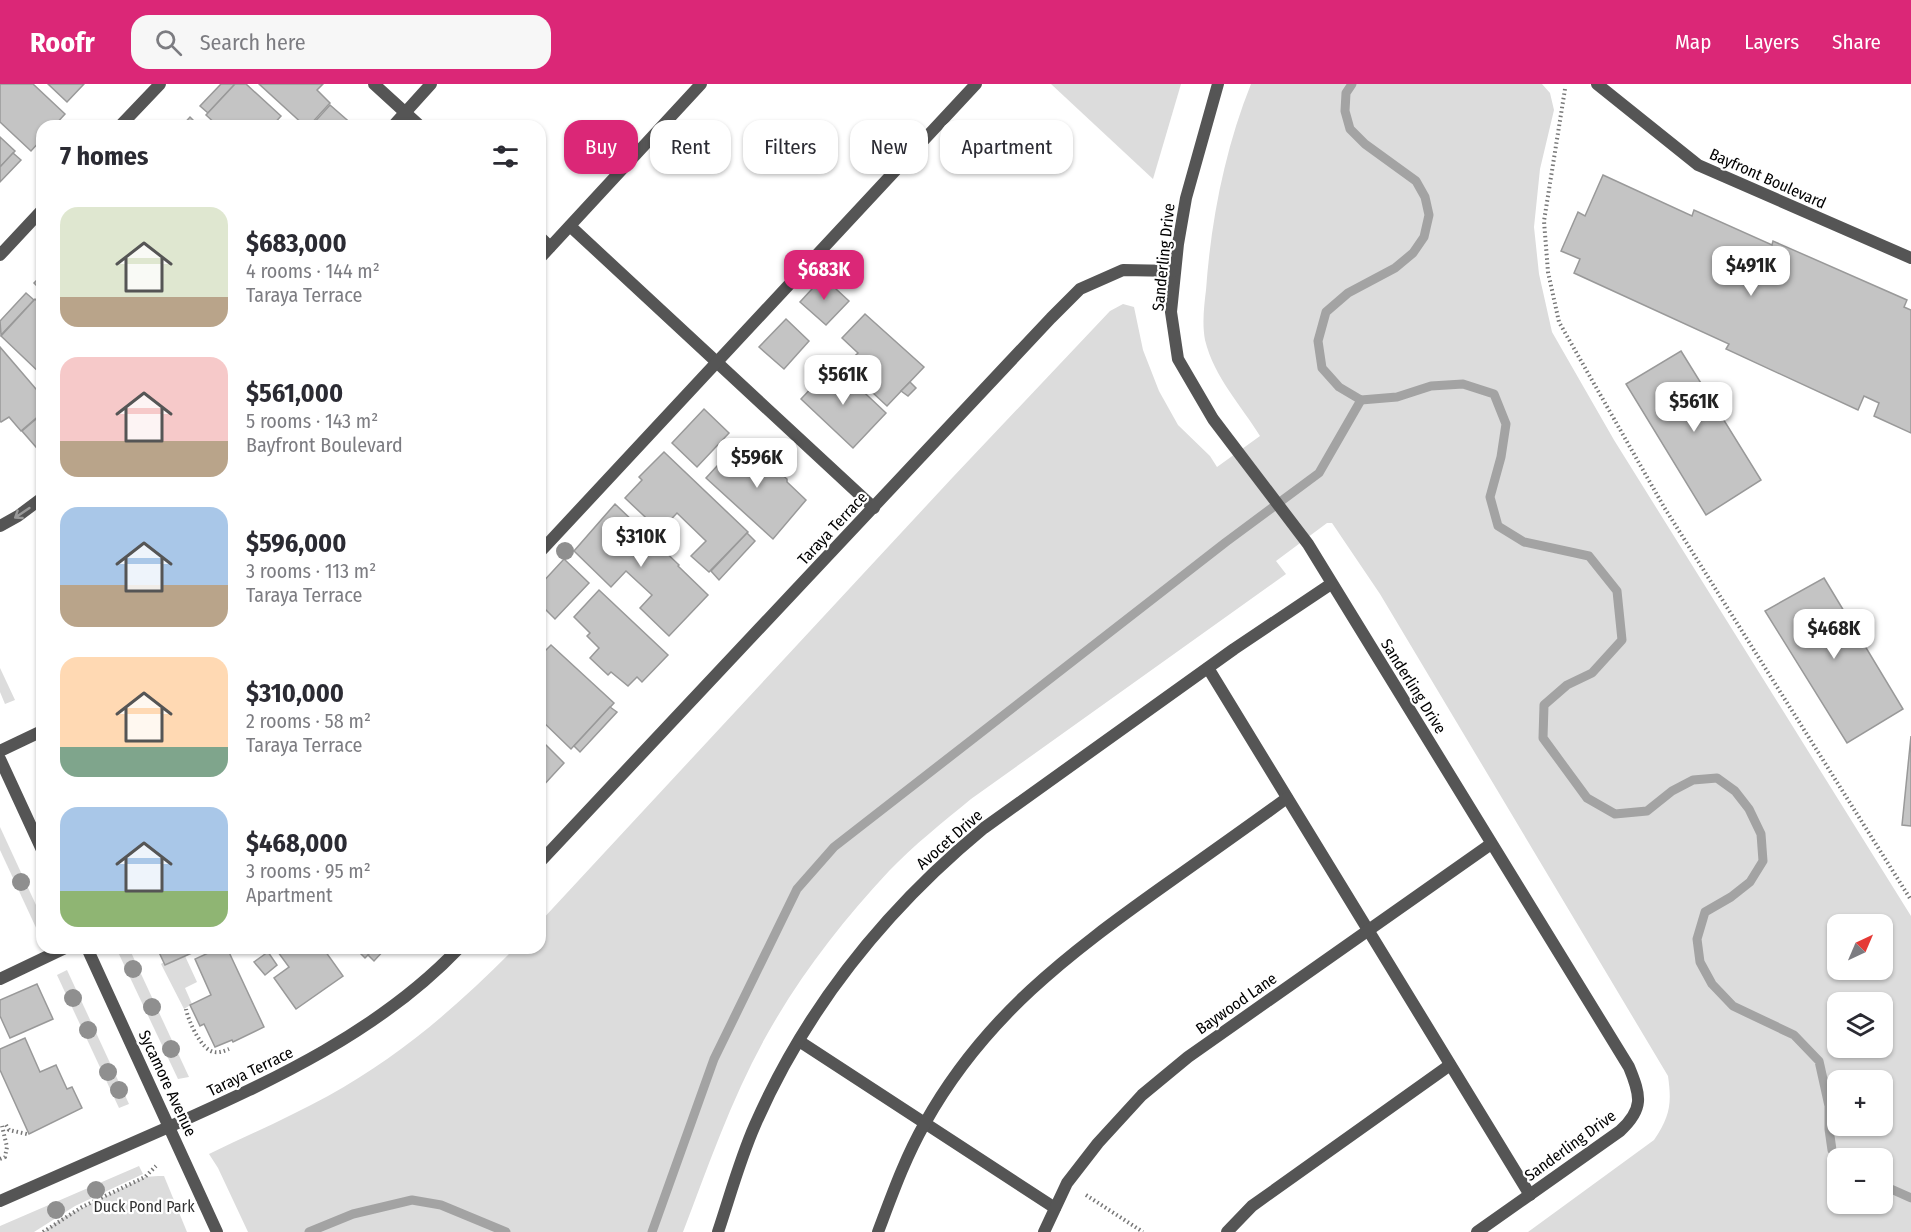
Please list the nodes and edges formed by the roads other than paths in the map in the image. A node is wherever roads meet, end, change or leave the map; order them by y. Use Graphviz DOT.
graph roads {
  1 [pos="160,84"];
  2 [pos="375,84"];
  3 [pos="431,84"];
  4 [pos="701,84"];
  5 [pos="976,84"];
  6 [pos="1218,84"];
  7 [pos="1597,84"];
  8 [pos="405,113"];
  9 [pos="126,120"];
  10 [pos="399,120"];
  11 [pos="413,120"];
  12 [pos="36,216"];
  13 [pos="570,226"];
  14 [pos="546,243"];
  15 [pos="550,247"];
  16 [pos="546,251"];
  17 [pos="0,255"];
  18 [pos="1911,258"];
  19 [pos="1175,271"];
  20 [pos="717,362"];
  21 [pos="36,502"];
  22 [pos="874,508"];
  23 [pos="0,526"];
  24 [pos="546,546"];
  25 [pos="1331,585"];
  26 [pos="1208,668"];
  27 [pos="36,734"];
  28 [pos="0,751"];
  29 [pos="0,759"];
  30 [pos="1287,798"];
  31 [pos="36,837"];
  32 [pos="1491,844"];
  33 [pos="546,856"];
  34 [pos="1367,929"];
  35 [pos="52,954"];
  36 [pos="90,954"];
  37 [pos="453,954"];
  38 [pos="0,979"];
  39 [pos="799,1041"];
  40 [pos="1450,1065"];
  41 [pos="925,1123"];
  42 [pos="170,1127"];
  43 [pos="1530,1195"];
  44 [pos="0,1201"];
  45 [pos="1055,1208"];
  46 [pos="217,1232"];
  47 [pos="718,1232"];
  48 [pos="878,1232"];
  49 [pos="1044,1232"];
  50 [pos="1227,1232"];
  51 [pos="1477,1232"];
  1 -- 9 [label="street"];
  2 -- 8 [label="street"];
  3 -- 8 [label="street"];
  4 -- 13 [label="street"];
  5 -- 20 [label="street"];
  6 -- 19 [label="street, Sanderling Drive"];
  7 -- 18 [label="street, Bayfront Boulevard"];
  8 -- 10 [label="street"];
  8 -- 11 [label="street"];
  12 -- 17 [label="street"];
  13 -- 15 [label="street"];
  13 -- 20 [label="street"];
  14 -- 15 [label="street"];
  15 -- 16 [label="street"];
  19 -- 22 [label="street, Taraya Terrace"];
  19 -- 25 [label="street, Sanderling Drive"];
  20 -- 22 [label="street"];
  20 -- 24 [label="street"];
  21 -- 23 [label="street, one-way"];
  22 -- 33 [label="street, Taraya Terrace"];
  25 -- 26 [label="street, Avocet Drive"];
  25 -- 32 [label="street, Sanderling Drive"];
  26 -- 30 [label="street"];
  26 -- 39 [label="street, Avocet Drive"];
  27 -- 28 [label="street"];
  29 -- 31 [label="street"];
  30 -- 34 [label="street"];
  30 -- 41 [label="street"];
  32 -- 34 [label="street, Baywood Lane"];
  32 -- 43 [label="street, Sanderling Drive"];
  34 -- 40 [label="street"];
  34 -- 45 [label="street, Baywood Lane"];
  35 -- 38 [label="street"];
  36 -- 42 [label="street, Sycamore Avenue"];
  37 -- 42 [label="street, Taraya Terrace"];
  39 -- 41 [label="street"];
  39 -- 47 [label="street, Avocet Drive"];
  40 -- 43 [label="street"];
  40 -- 50 [label="street"];
  41 -- 45 [label="street"];
  41 -- 48 [label="street"];
  42 -- 44 [label="street, Taraya Terrace"];
  42 -- 46 [label="street, Sycamore Avenue"];
  43 -- 51 [label="street, Sanderling Drive"];
  45 -- 49 [label="street, Baywood Lane"];
}
